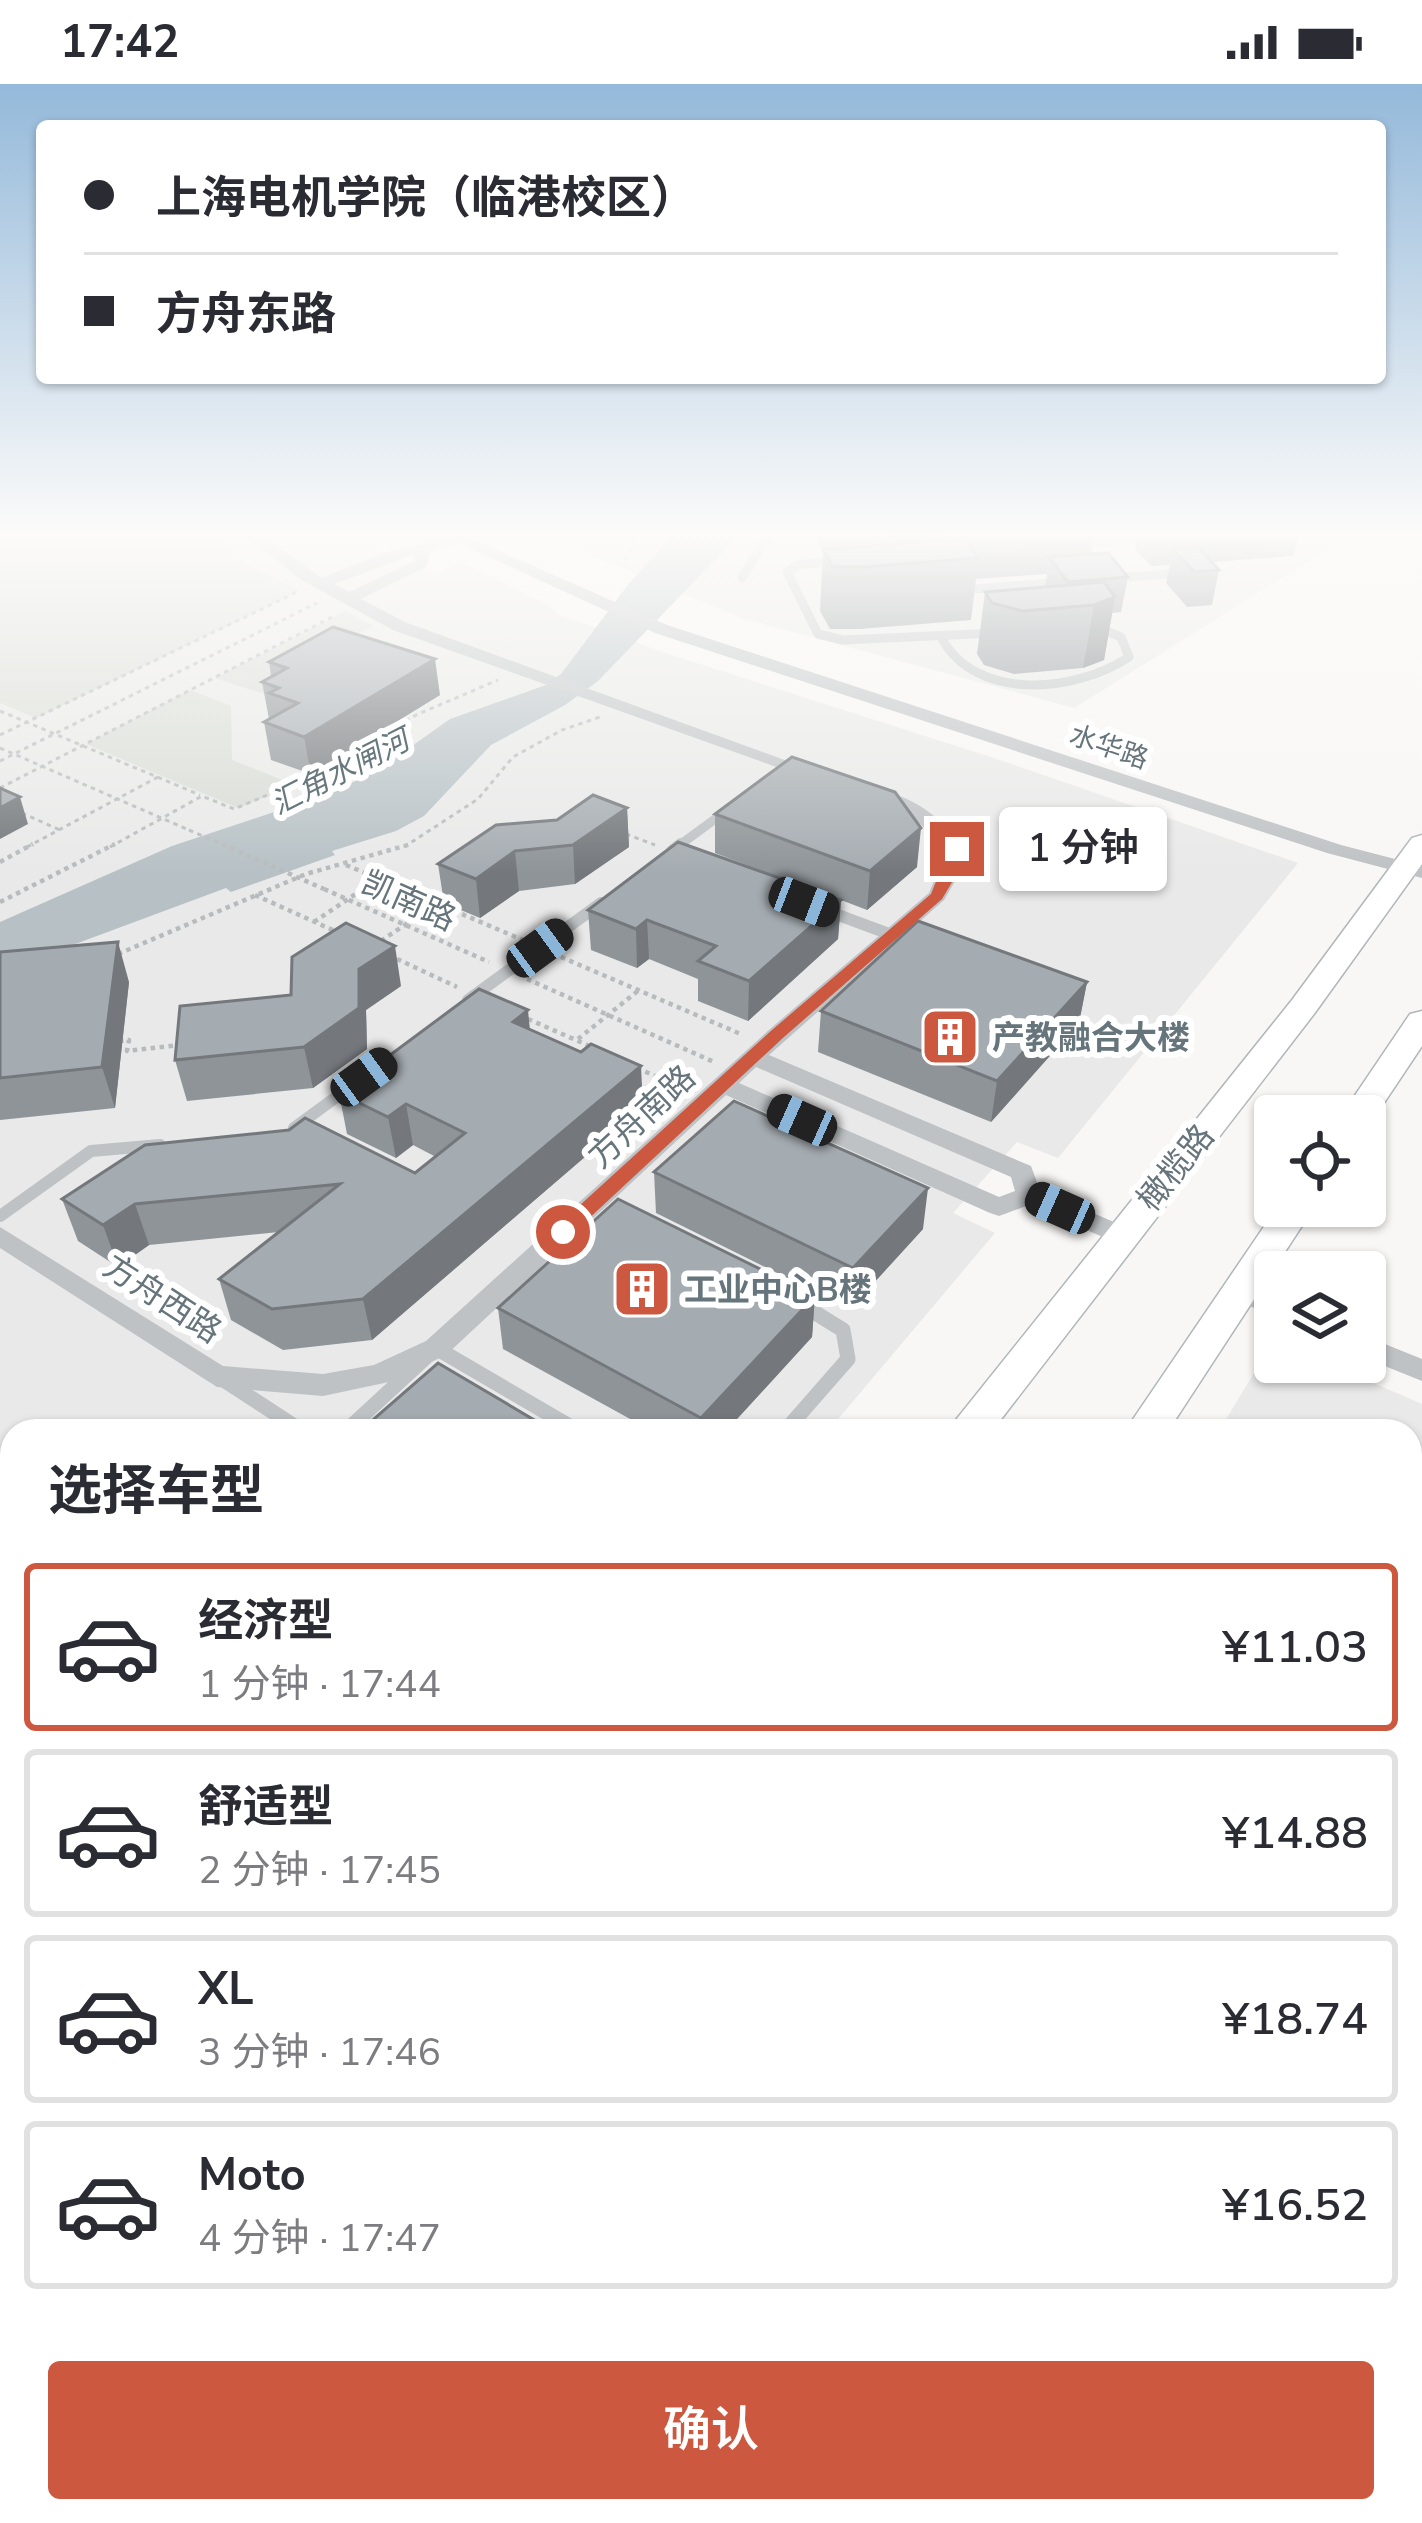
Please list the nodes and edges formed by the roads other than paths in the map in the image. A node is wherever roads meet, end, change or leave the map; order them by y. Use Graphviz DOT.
graph roads {
  1 [pos="453,647"];
  2 [pos="735,647"];
  3 [pos="948,647"];
  4 [pos="1126,647"];
  5 [pos="843,784"];
  6 [pos="865,792"];
  7 [pos="747,796"];
  8 [pos="672,851"];
  9 [pos="694,860"];
  10 [pos="1417,860"];
  11 [pos="653,865"];
  12 [pos="615,892"];
  13 [pos="804,902"];
  14 [pos="892,935"];
  15 [pos="457,1009"];
  16 [pos="1422,1021"];
  17 [pos="738,1071"];
  18 [pos="364,1077"];
  19 [pos="1372,1095"];
  20 [pos="289,1132"];
  21 [pos="179,1143"];
  22 [pos="1029,1195"];
  23 [pos="0,1216"];
  24 [pos="1121,1235"];
  25 [pos="0,1236"];
  26 [pos="783,1295"];
  27 [pos="1254,1304"];
  28 [pos="436,1348"];
  29 [pos="1386,1355"];
  30 [pos="1422,1371"];
  31 [pos="218,1376"];
  32 [pos="284,1419"];
  33 [pos="359,1419"];
  34 [pos="557,1419"];
  35 [pos="796,1419"];
  36 [pos="977,1419"];
  37 [pos="1156,1419"];
  1 -- 5 [label="street"];
  2 -- 10 [label="street, 水华路"];
  3 -- 4 [label="lane"];
  6 -- 14 [label="street, 方舟南路"];
  7 -- 8 [label="lane"];
  8 -- 9 [label="lane"];
  8 -- 11 [label="lane"];
  10 -- 24 [label="main road, 橄榄路"];
  12 -- 15 [label="lane"];
  13 -- 14 [label="lane"];
  14 -- 17 [label="street, 方舟南路"];
  16 -- 19 [label="main road"];
  17 -- 22 [label="street"];
  17 -- 22 [label="street"];
  17 -- 28 [label="street, 方舟南路"];
  18 -- 20 [label="lane"];
  21 -- 23 [label="lane"];
  22 -- 24 [label="street"];
  24 -- 36 [label="main road, 橄榄路"];
  25 -- 31 [label="street, 方舟西路"];
  26 -- 35 [label="lane"];
  27 -- 37 [label="main road"];
  28 -- 31 [label="street, 方舟西路"];
  28 -- 33 [label="lane"];
  28 -- 34 [label="lane"];
  29 -- 30 [label="street"];
  31 -- 32 [label="lane"];
}
